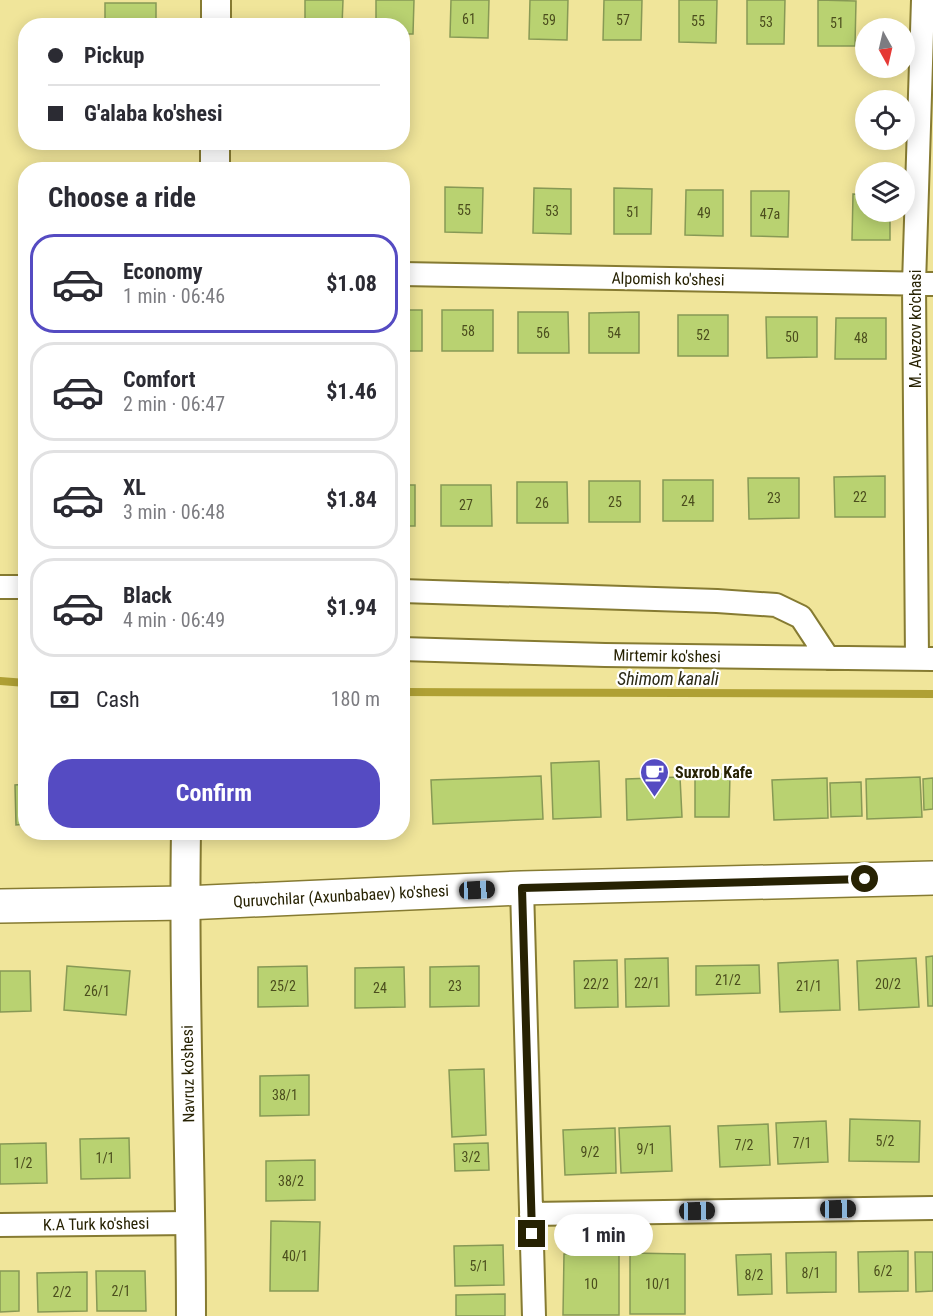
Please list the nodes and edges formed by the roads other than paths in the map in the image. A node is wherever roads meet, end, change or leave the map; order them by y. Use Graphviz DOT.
graph roads {
  1 [pos="216,0"];
  2 [pos="923,0"];
  3 [pos="216,18"];
  4 [pos="410,274"];
  5 [pos="924,284"];
  6 [pos="0,587"];
  7 [pos="18,588"];
  8 [pos="410,591"];
  9 [pos="410,649"];
  10 [pos="828,658"];
  11 [pos="925,659"];
  12 [pos="186,840"];
  13 [pos="933,878"];
  14 [pos="522,888"];
  15 [pos="185,903"];
  16 [pos="0,906"];
  17 [pos="933,1208"];
  18 [pos="531,1214"];
  19 [pos="191,1223"];
  20 [pos="0,1226"];
  21 [pos="191,1316"];
  22 [pos="534,1316"];
  1 -- 3 [label="street"];
  2 -- 5 [label="street, M. Avezov ko'chasi"];
  4 -- 5 [label="street, Alpomish ko'shesi"];
  5 -- 11 [label="street, M. Avezov ko'chasi"];
  6 -- 7 [label="street"];
  8 -- 10 [label="street"];
  9 -- 10 [label="street, Mirtemir ko'shesi"];
  10 -- 11 [label="street, Mirtemir ko'shesi"];
  12 -- 15 [label="street, Navruz ko'shesi"];
  13 -- 14 [label="main road, Quruvchilar (Axunbabaev) ko'shesi"];
  14 -- 15 [label="main road, Quruvchilar (Axunbabaev) ko'shesi"];
  14 -- 18 [label="street"];
  15 -- 16 [label="main road, Quruvchilar (Axunbabaev) ko'shesi"];
  15 -- 19 [label="street, Navruz ko'shesi"];
  17 -- 18 [label="street"];
  18 -- 22 [label="street"];
  19 -- 20 [label="street, K.A Turk ko'shesi"];
  19 -- 21 [label="street, Navruz ko'shesi"];
}
